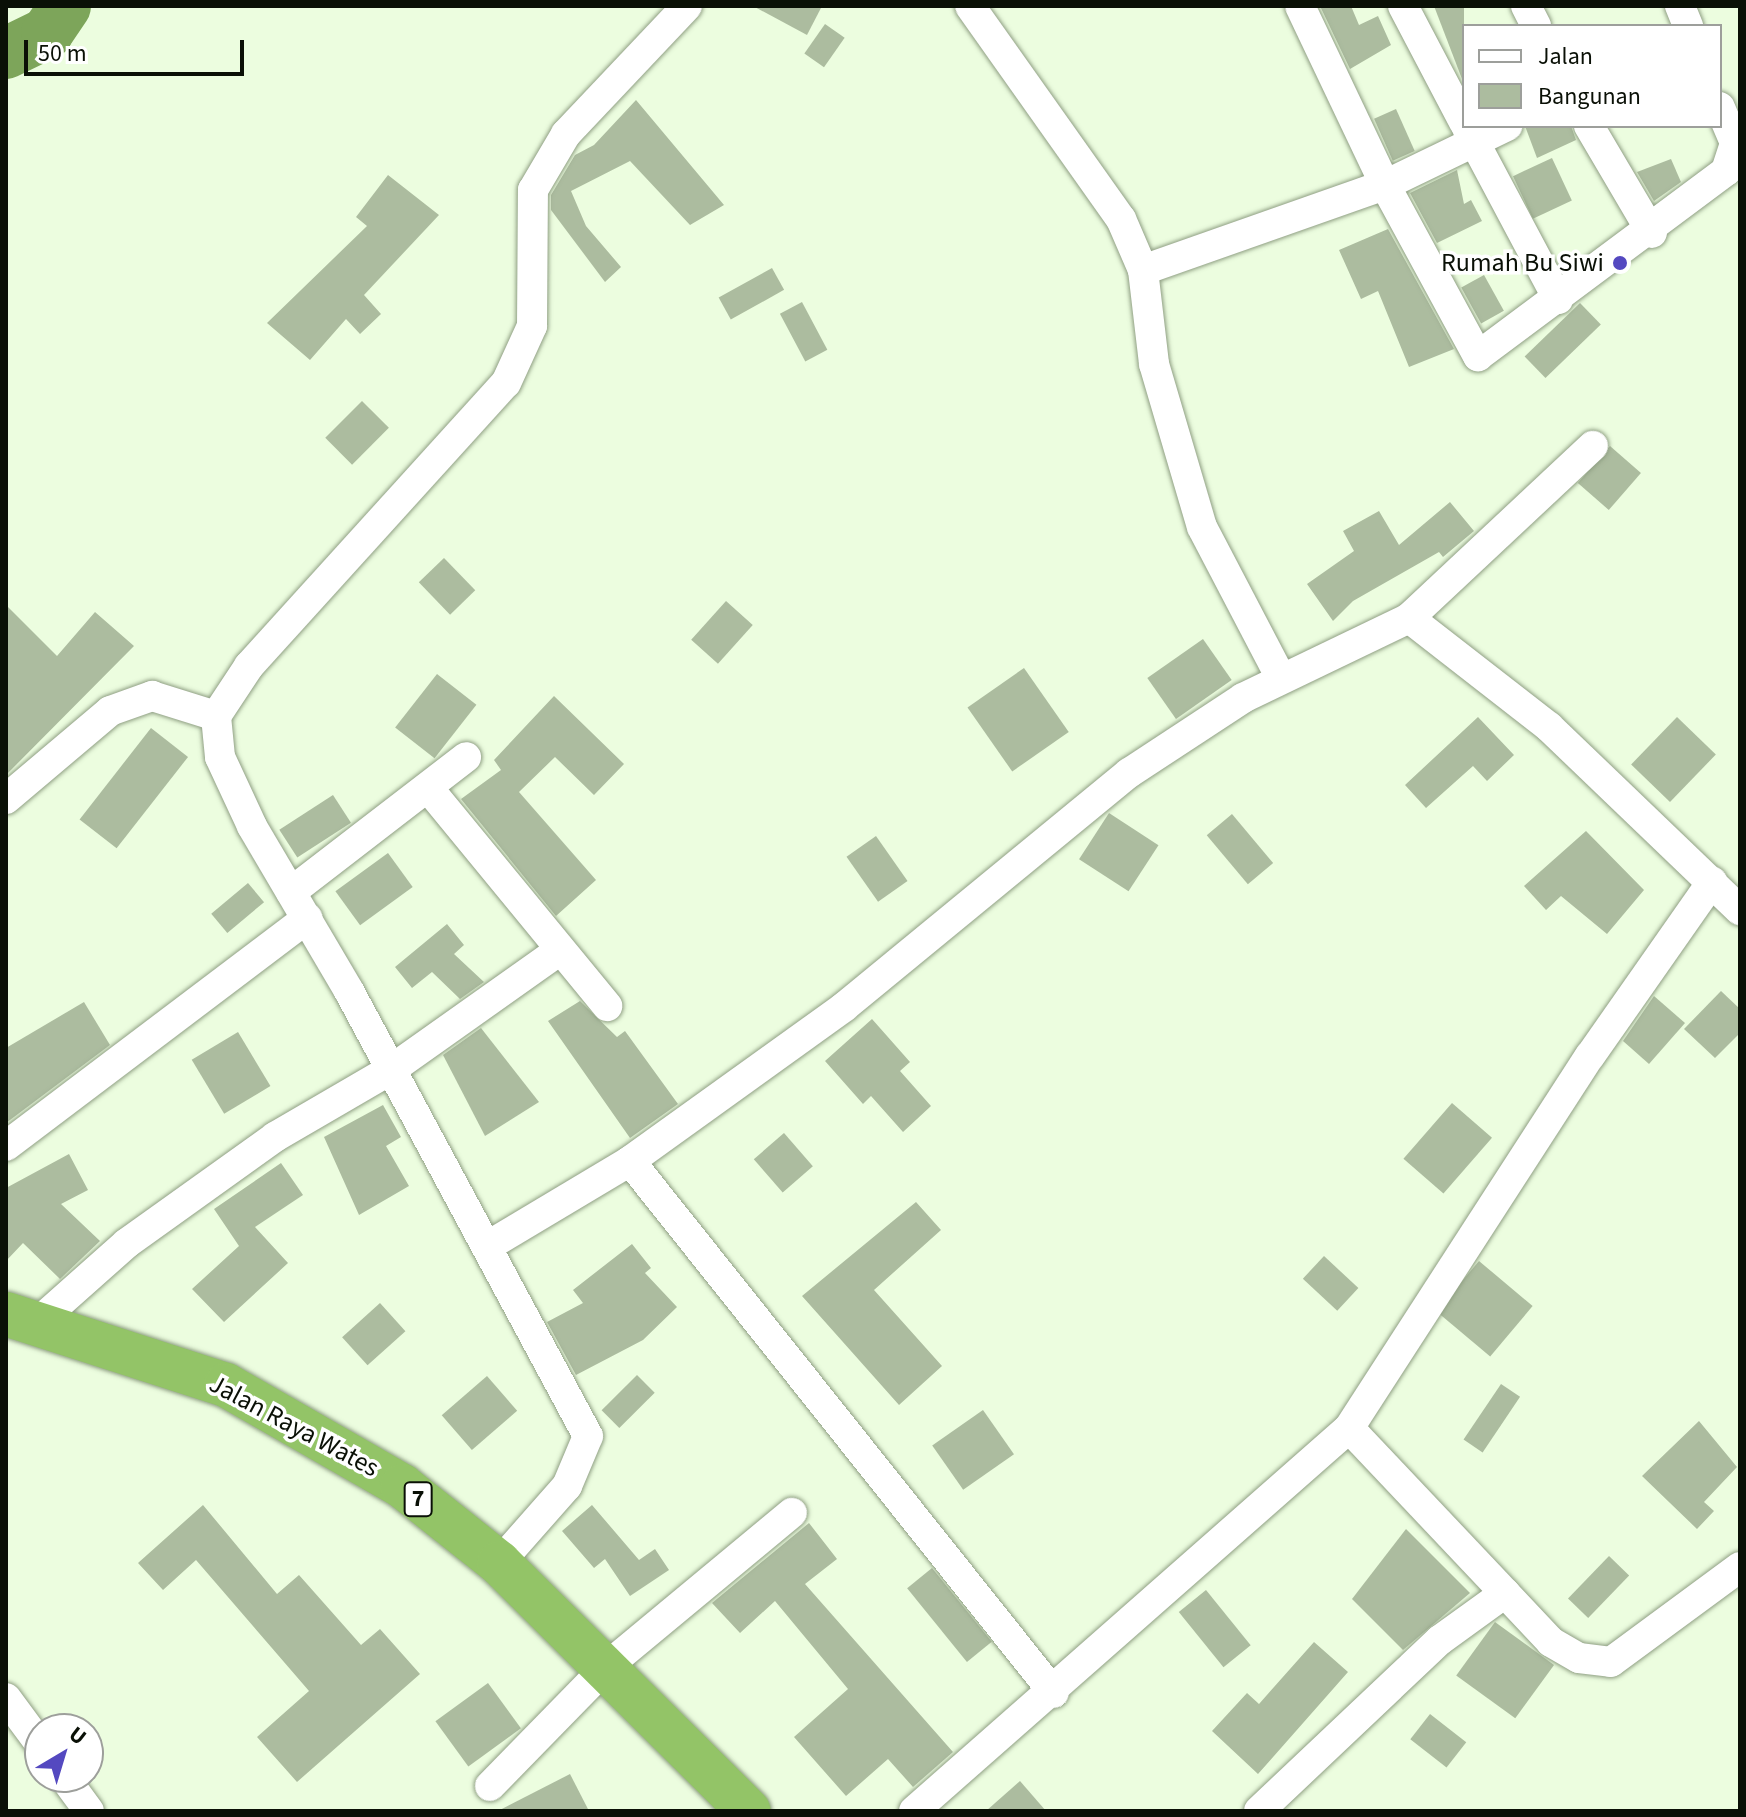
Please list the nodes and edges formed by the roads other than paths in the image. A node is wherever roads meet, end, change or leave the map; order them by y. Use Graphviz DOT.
graph roads {
  1 [pos="687,6"];
  2 [pos="970,6"];
  3 [pos="1300,6"];
  4 [pos="1403,6"];
  5 [pos="1526,6"];
  6 [pos="1535,24"];
  7 [pos="1722,114"];
  8 [pos="1462,119"];
  9 [pos="1590,128"];
  10 [pos="1468,130"];
  11 [pos="1385,185"];
  12 [pos="1652,233"];
  13 [pos="1143,270"];
  14 [pos="1558,299"];
  15 [pos="1593,446"];
  16 [pos="1409,618"];
  17 [pos="1281,678"];
  18 [pos="216,716"];
  19 [pos="466,757"];
  20 [pos="429,789"];
  21 [pos="6,799"];
  22 [pos="1712,882"];
  23 [pos="291,892"];
  24 [pos="1740,910"];
  25 [pos="308,918"];
  26 [pos="560,950"];
  27 [pos="607,1006"];
  28 [pos="392,1069"];
  29 [pos="6,1146"];
  30 [pos="630,1161"];
  31 [pos="488,1246"];
  32 [pos="16,1320"];
  33 [pos="1349,1428"];
  34 [pos="792,1513"];
  35 [pos="499,1563"];
  36 [pos="1740,1567"];
  37 [pos="1505,1593"];
  38 [pos="605,1668"];
  39 [pos="1054,1693"];
  40 [pos="6,1698"];
  41 [pos="24,1722"];
  42 [pos="490,1786"];
  43 [pos="76,1793"];
  44 [pos="89,1811"];
  45 [pos="749,1811"];
  46 [pos="914,1811"];
  47 [pos="1259,1811"];
  1 -- 18 [label="street"];
  2 -- 13 [label="street"];
  3 -- 11 [label="street"];
  4 -- 8 [label="street"];
  5 -- 6 [label="street"];
  7 -- 12 [label="street"];
  9 -- 12 [label="street"];
  10 -- 11 [label="street"];
  10 -- 14 [label="street"];
  11 -- 13 [label="street"];
  11 -- 14 [label="street"];
  12 -- 14 [label="street"];
  13 -- 17 [label="street"];
  15 -- 16 [label="street"];
  16 -- 17 [label="street"];
  16 -- 22 [label="street"];
  17 -- 30 [label="street"];
  18 -- 21 [label="street"];
  18 -- 23 [label="street"];
  19 -- 20 [label="street"];
  20 -- 23 [label="street"];
  20 -- 26 [label="street"];
  22 -- 24 [label="street"];
  22 -- 33 [label="street"];
  23 -- 25 [label="street"];
  25 -- 28 [label="street"];
  25 -- 29 [label="street"];
  26 -- 27 [label="street"];
  26 -- 28 [label="street"];
  28 -- 31 [label="street"];
  28 -- 32 [label="street"];
  30 -- 31 [label="street"];
  30 -- 39 [label="street"];
  31 -- 35 [label="street"];
  32 -- 35 [label="highway, Jalan Raya Wates / 7"];
  33 -- 37 [label="street"];
  33 -- 39 [label="street"];
  34 -- 38 [label="street"];
  35 -- 38 [label="highway, Jalan Raya Wates / 7"];
  36 -- 37 [label="street"];
  37 -- 47 [label="street"];
  38 -- 42 [label="street"];
  38 -- 45 [label="highway, Jalan Raya Wates / 7"];
  39 -- 46 [label="street"];
  40 -- 41 [label="street"];
  43 -- 44 [label="street"];
}
